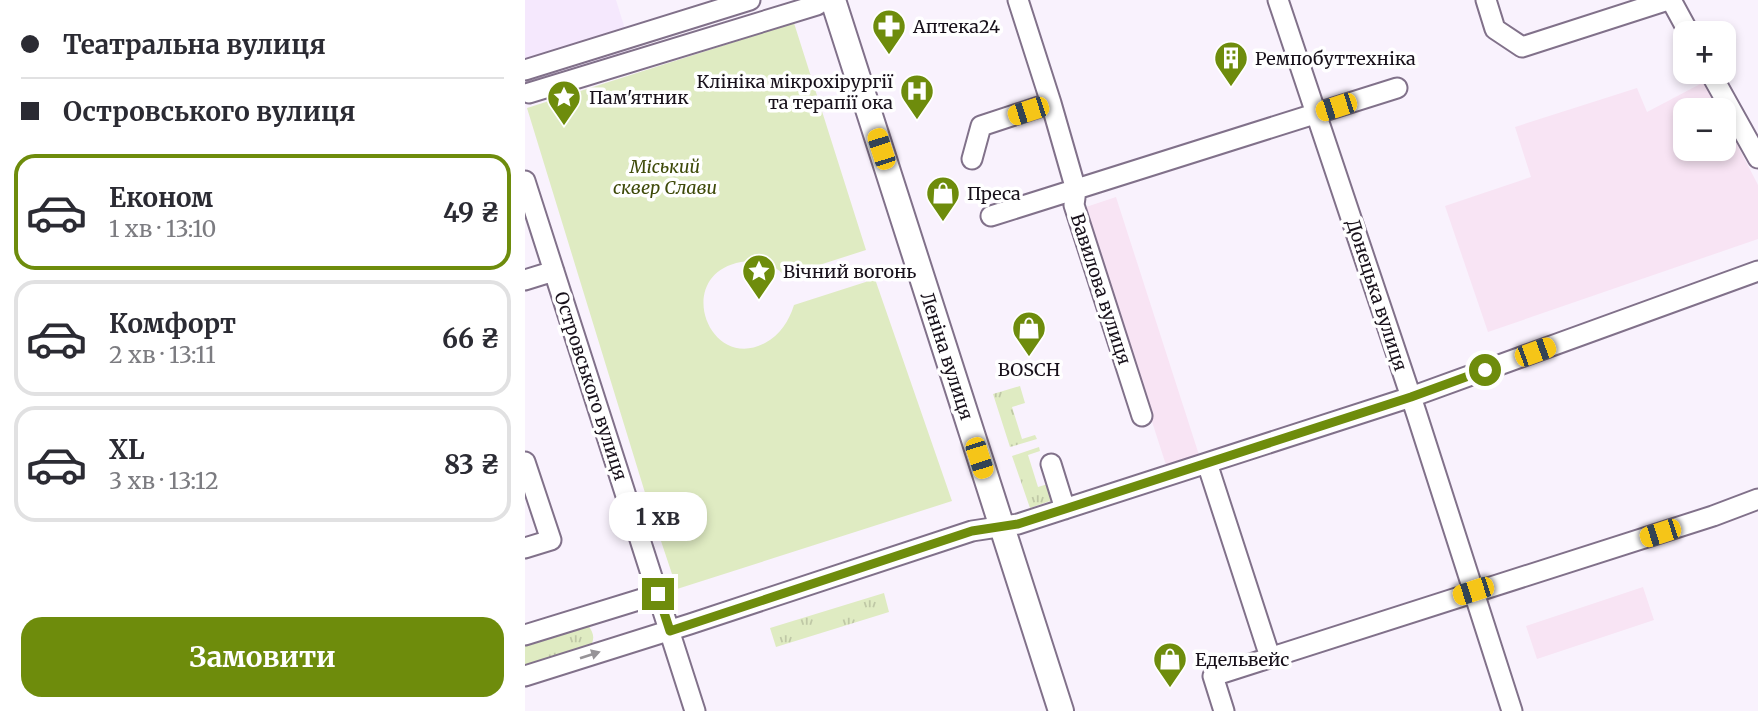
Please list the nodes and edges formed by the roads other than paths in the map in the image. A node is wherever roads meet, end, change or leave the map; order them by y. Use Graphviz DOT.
graph roads {
  1 [pos="750,0"];
  2 [pos="830,0"];
  3 [pos="1018,0"];
  4 [pos="1278,0"];
  5 [pos="1486,0"];
  6 [pos="1669,0"];
  7 [pos="1682,21"];
  8 [pos="525,70"];
  9 [pos="1717,84"];
  10 [pos="1397,88"];
  11 [pos="529,93"];
  12 [pos="1051,103"];
  13 [pos="1316,114"];
  14 [pos="1758,158"];
  15 [pos="972,159"];
  16 [pos="525,181"];
  17 [pos="1076,190"];
  18 [pos="991,216"];
  19 [pos="554,271"];
  20 [pos="1758,271"];
  21 [pos="525,280"];
  22 [pos="1411,397"];
  23 [pos="1142,416"];
  24 [pos="525,462"];
  25 [pos="1207,463"];
  26 [pos="1051,464"];
  27 [pos="1758,499"];
  28 [pos="1065,509"];
  29 [pos="1001,526"];
  30 [pos="525,548"];
  31 [pos="1473,591"];
  32 [pos="658,594"];
  33 [pos="670,631"];
  34 [pos="525,635"];
  35 [pos="1270,657"];
  36 [pos="525,676"];
  37 [pos="695,711"];
  38 [pos="1061,711"];
  39 [pos="1224,711"];
  40 [pos="1512,711"];
  1 -- 8 [label="street"];
  2 -- 11 [label="street"];
  2 -- 29 [label="main road, Леніна вулиця"];
  3 -- 12 [label="street, Вавилова вулиця"];
  4 -- 13 [label="street, Донецька вулиця"];
  5 -- 6 [label="street"];
  6 -- 7 [label="street"];
  9 -- 14 [label="street"];
  10 -- 13 [label="street"];
  12 -- 15 [label="street"];
  12 -- 17 [label="street, Вавилова вулиця"];
  13 -- 17 [label="street"];
  13 -- 22 [label="street, Донецька вулиця"];
  16 -- 19 [label="street, Островського вулиця"];
  17 -- 18 [label="street"];
  17 -- 23 [label="street, Вавилова вулиця"];
  19 -- 21 [label="street"];
  19 -- 32 [label="street, Островського вулиця"];
  20 -- 22 [label="street"];
  22 -- 25 [label="street"];
  22 -- 31 [label="street, Донецька вулиця"];
  24 -- 30 [label="street"];
  25 -- 28 [label="street"];
  25 -- 35 [label="street"];
  26 -- 28 [label="street"];
  27 -- 31 [label="street"];
  28 -- 29 [label="street"];
  29 -- 33 [label="street"];
  29 -- 38 [label="main road, Леніна вулиця"];
  31 -- 35 [label="street"];
  31 -- 40 [label="street, Донецька вулиця"];
  32 -- 33 [label="street, Островського вулиця"];
  32 -- 34 [label="street"];
  36 -- 33 [label="street, one-way"];
  33 -- 37 [label="street, Островського вулиця"];
  35 -- 39 [label="street"];
}
